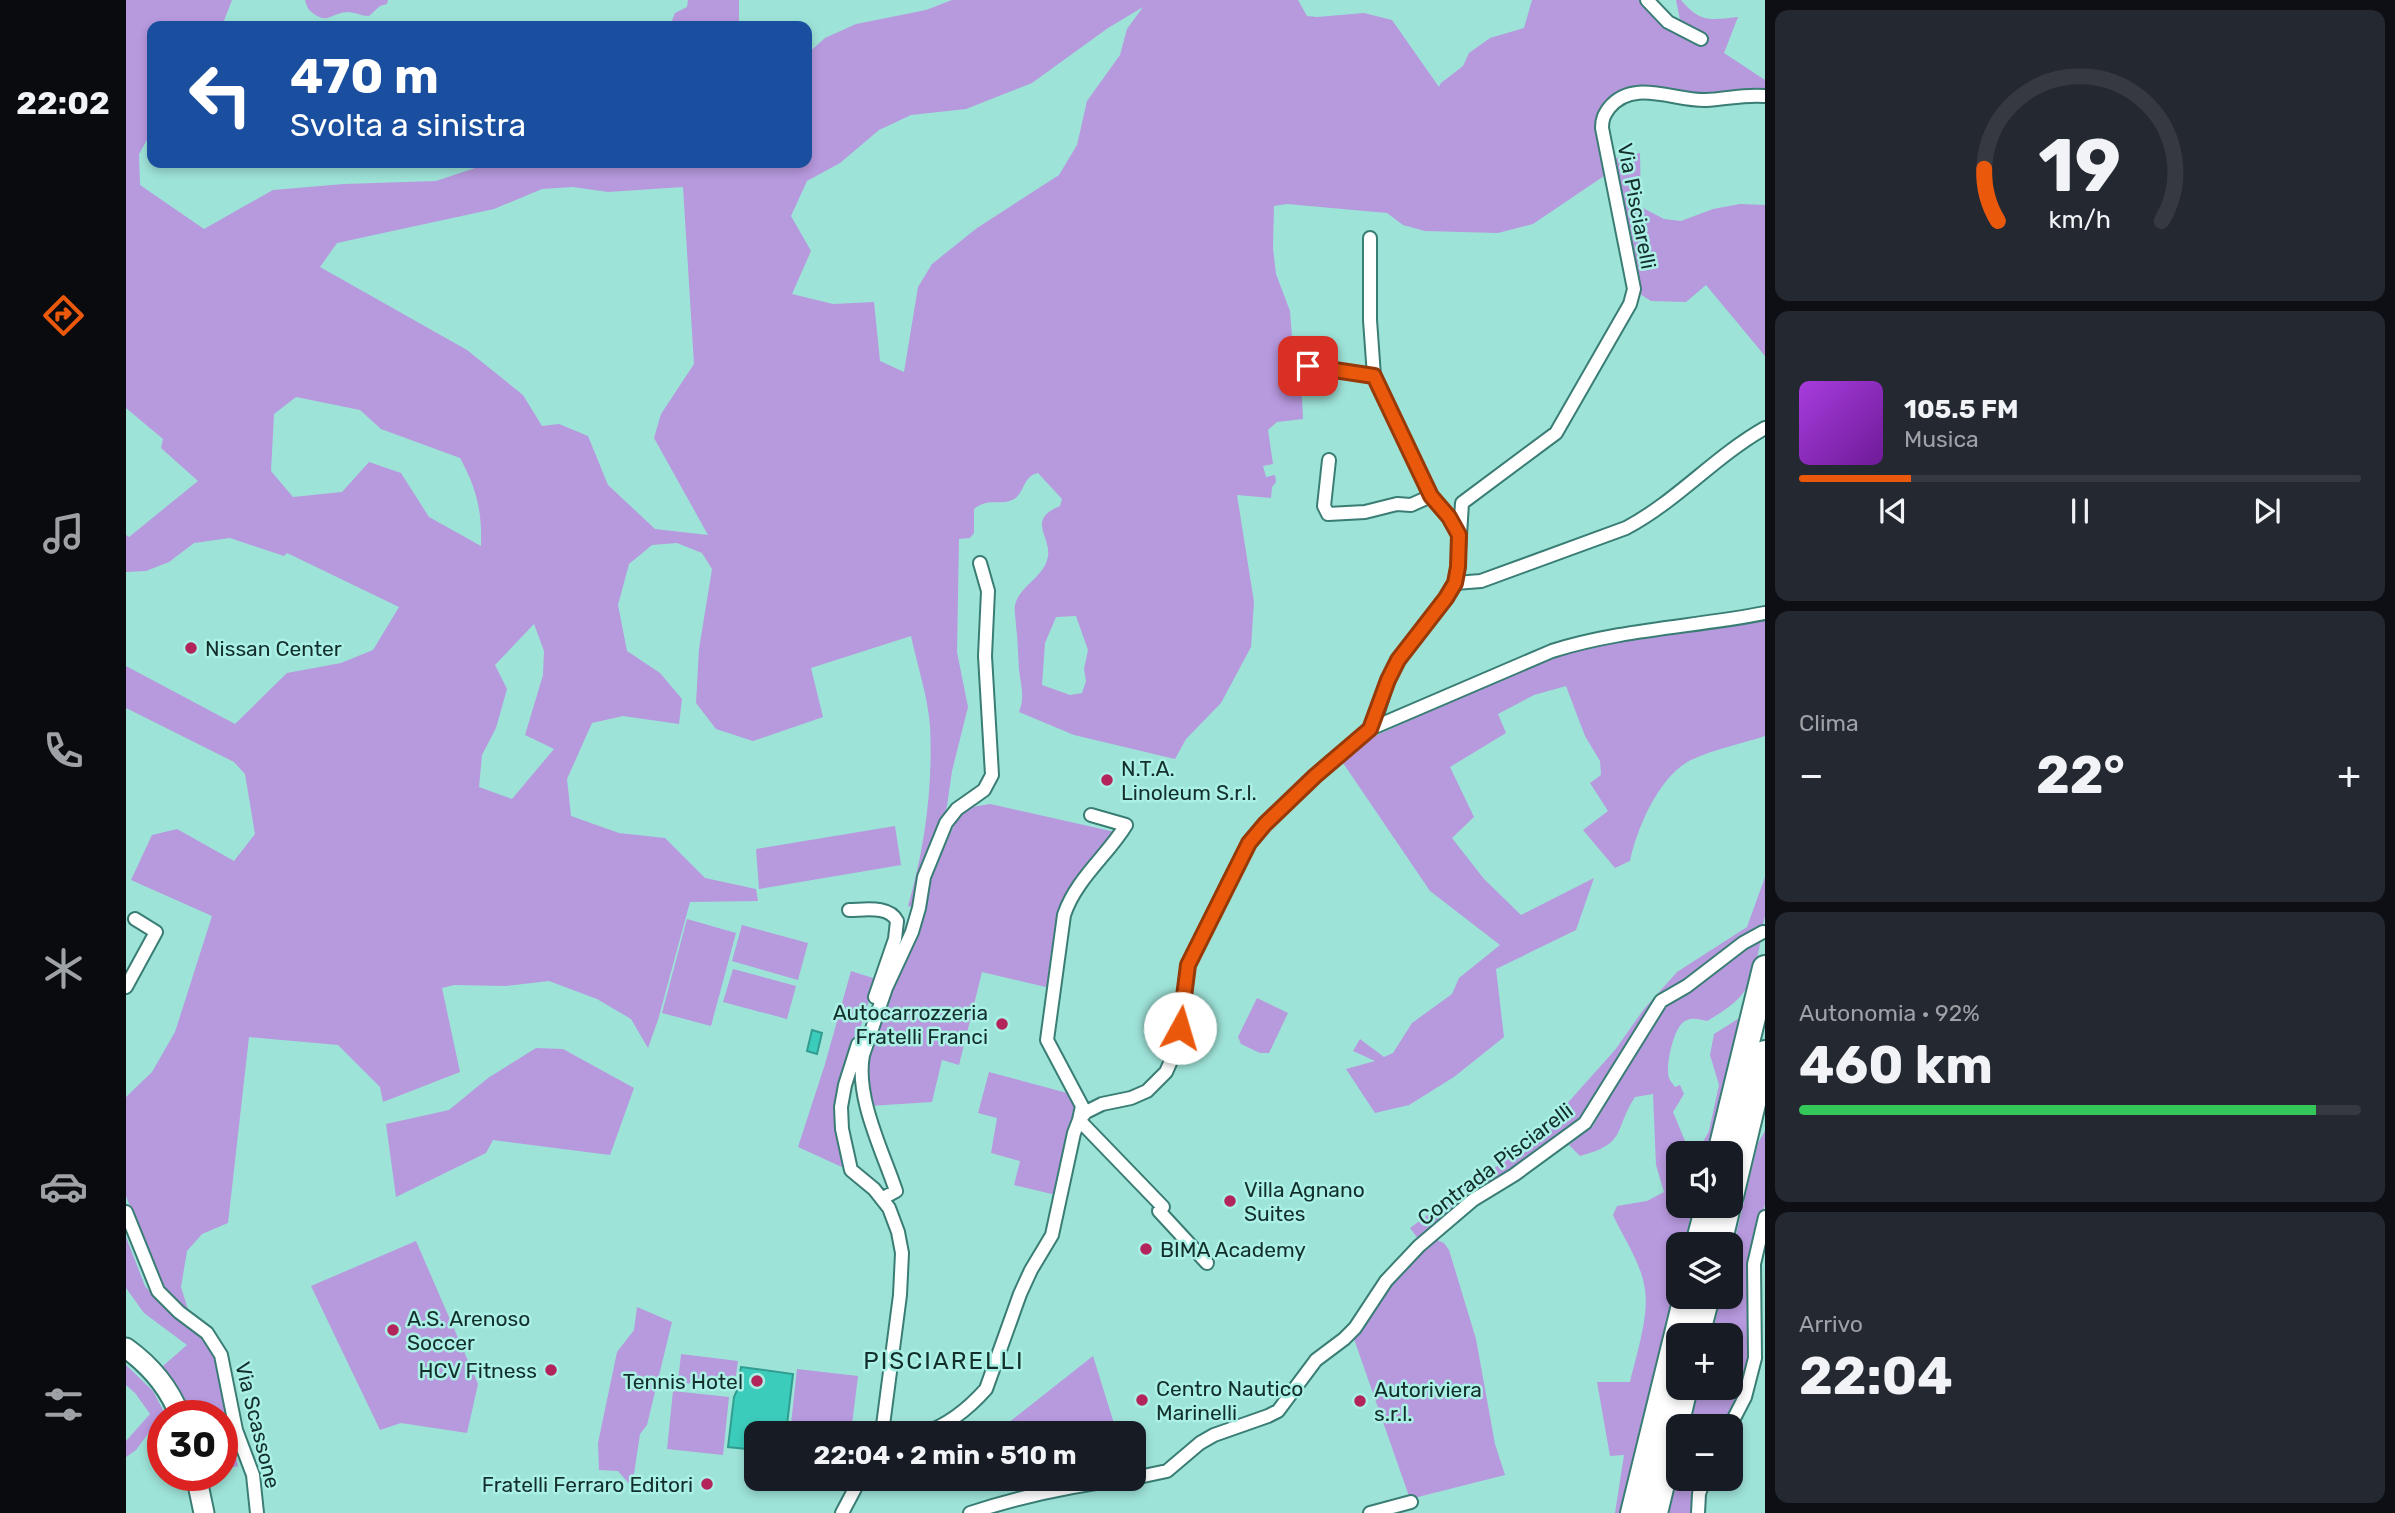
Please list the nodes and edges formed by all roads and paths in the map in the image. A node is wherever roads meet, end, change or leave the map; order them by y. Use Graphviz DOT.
graph roads {
  1 [pos="1647,0"];
  2 [pos="1701,38"];
  3 [pos="1765,96"];
  4 [pos="1370,238"];
  5 [pos="1308,366"];
  6 [pos="1374,376"];
  7 [pos="1765,428"];
  8 [pos="1329,460"];
  9 [pos="1431,496"];
  10 [pos="1459,535"];
  11 [pos="979,563"];
  12 [pos="1455,583"];
  13 [pos="1765,612"];
  14 [pos="1370,729"];
  15 [pos="1091,815"];
  16 [pos="849,910"];
  17 [pos="135,919"];
  18 [pos="1763,932"];
  19 [pos="1765,968"];
  20 [pos="126,987"];
  21 [pos="1765,1053"];
  22 [pos="1079,1120"];
  23 [pos="1723,1141"];
  24 [pos="1743,1146"];
  25 [pos="883,1198"];
  26 [pos="126,1212"];
  27 [pos="1765,1217"];
  28 [pos="1207,1263"];
  29 [pos="1683,1309"];
  30 [pos="126,1348"];
  31 [pos="172,1400"];
  32 [pos="1682,1400"];
  33 [pos="1736,1414"];
  34 [pos="884,1421"];
  35 [pos="948,1421"];
  36 [pos="1146,1475"];
  37 [pos="199,1491"];
  38 [pos="854,1491"];
  39 [pos="1048,1491"];
  40 [pos="1700,1491"];
  41 [pos="1411,1502"];
  42 [pos="204,1513"];
  43 [pos="257,1513"];
  44 [pos="842,1513"];
  45 [pos="970,1513"];
  46 [pos="1370,1513"];
  47 [pos="1633,1513"];
  48 [pos="1655,1513"];
  49 [pos="1698,1513"];
  1 -- 2 [label="street"];
  3 -- 10 [label="street, Via Pisciarelli"];
  4 -- 6 [label="street"];
  5 -- 6 [label="street"];
  6 -- 9 [label="street"];
  7 -- 12 [label="street"];
  8 -- 9 [label="street"];
  9 -- 10 [label="street"];
  10 -- 12 [label="street, Via Pisciarelli"];
  11 -- 25 [label="street"];
  12 -- 14 [label="street, Via Pisciarelli"];
  13 -- 14 [label="street, Via Pisciarelli"];
  14 -- 22 [label="street, Via Pisciarelli"];
  15 -- 22 [label="street"];
  16 -- 25 [label="street"];
  17 -- 20 [label="street"];
  18 -- 36 [label="street, Contrada Pisciarelli"];
  19 -- 23 [label="highway"];
  21 -- 24 [label="highway"];
  22 -- 28 [label="street"];
  22 -- 35 [label="street"];
  25 -- 34 [label="street"];
  26 -- 43 [label="street, Via Scassone"];
  27 -- 33 [label="street"];
  29 -- 47 [label="highway"];
  30 -- 31 [label="street"];
  32 -- 48 [label="highway"];
  37 -- 42 [label="street"];
  38 -- 44 [label="street"];
  39 -- 45 [label="street"];
  40 -- 49 [label="street"];
  41 -- 46 [label="street"];
}
